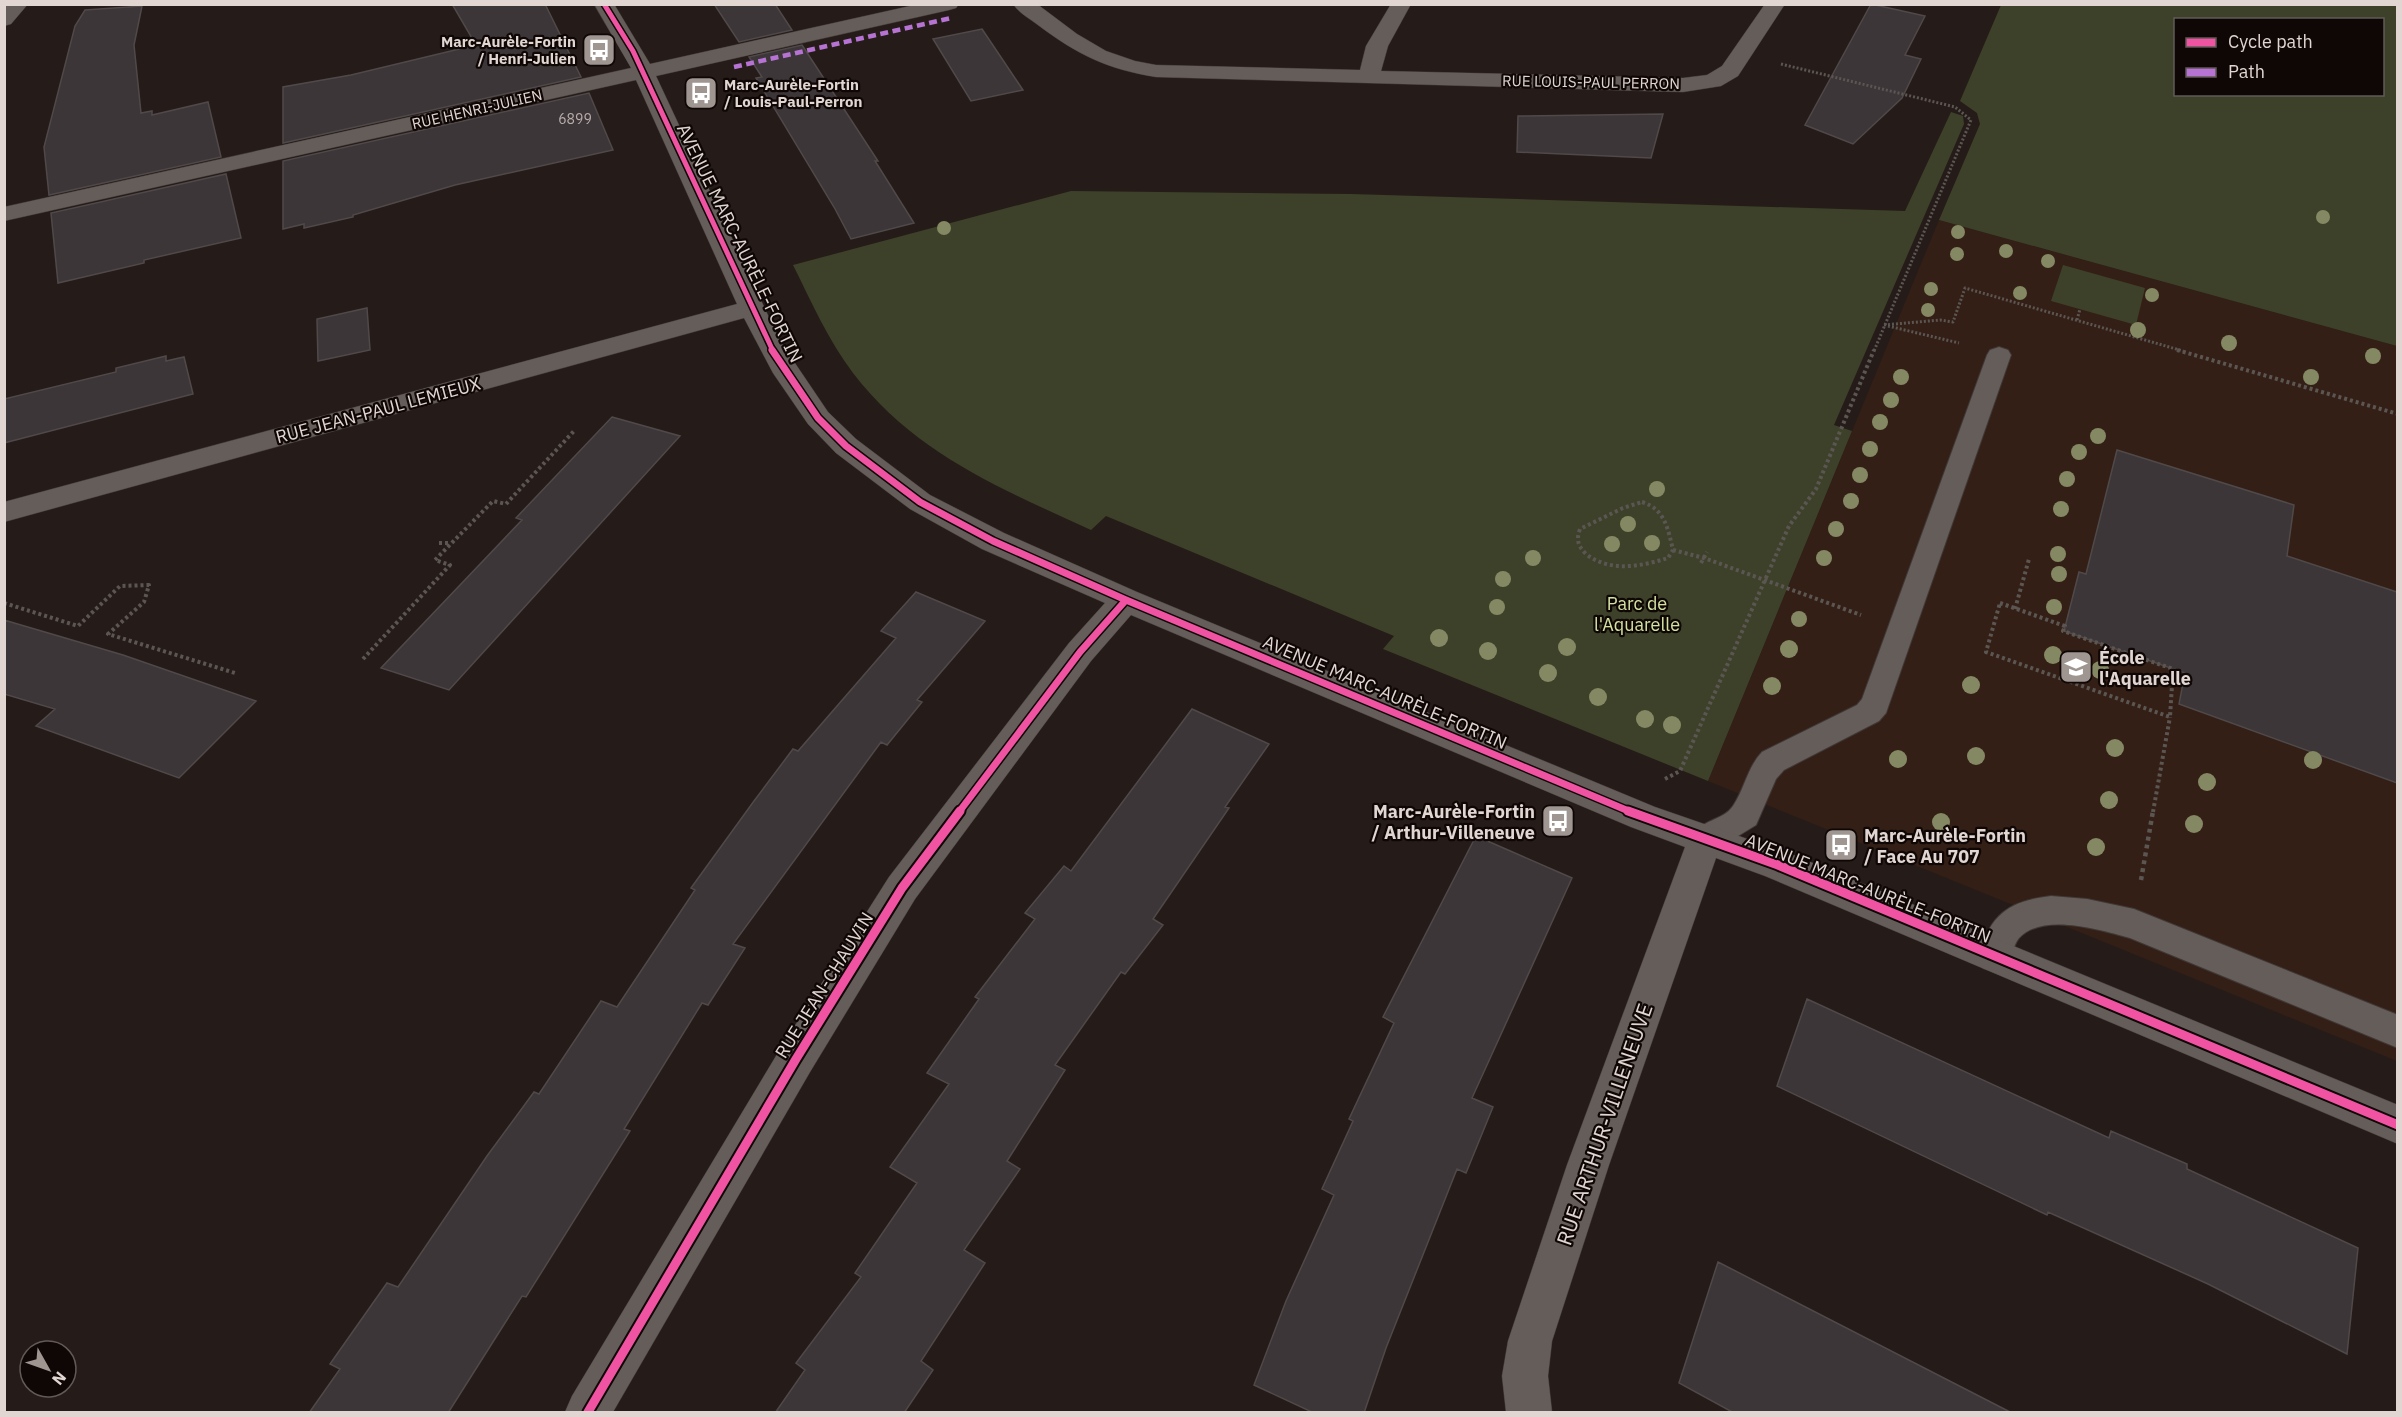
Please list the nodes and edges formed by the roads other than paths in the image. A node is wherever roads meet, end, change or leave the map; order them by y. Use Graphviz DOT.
graph roads {
  1 [pos="18,4"];
  2 [pos="604,4"];
  3 [pos="949,4"];
  4 [pos="1023,4"];
  5 [pos="1401,4"];
  6 [pos="1775,4"];
  7 [pos="4,20"];
  8 [pos="642,73"];
  9 [pos="1369,76"];
  10 [pos="4,214"];
  11 [pos="752,308"];
  12 [pos="1999,355"];
  13 [pos="4,512"];
  14 [pos="1126,600"];
  15 [pos="1706,839"];
  16 [pos="1995,957"];
  17 [pos="2397,1032"];
  18 [pos="2397,1125"];
  19 [pos="588,1413"];
  20 [pos="1528,1413"];
  1 -- 7 [label="street"];
  2 -- 8 [label="street, AVENUE MARC-AURÈLE-FORTIN"];
  3 -- 8 [label="street, RUE HENRI-JULIEN"];
  4 -- 9 [label="street, RUE LOUIS-PAUL PERRON"];
  5 -- 9 [label="street"];
  6 -- 9 [label="street, RUE LOUIS-PAUL PERRON"];
  8 -- 10 [label="street, RUE HENRI-JULIEN"];
  8 -- 11 [label="street, AVENUE MARC-AURÈLE-FORTIN"];
  11 -- 13 [label="street, RUE JEAN-PAUL LEMIEUX"];
  11 -- 14 [label="street, AVENUE MARC-AURÈLE-FORTIN"];
  12 -- 15 [label="lane"];
  14 -- 15 [label="street, AVENUE MARC-AURÈLE-FORTIN"];
  14 -- 19 [label="street, RUE JEAN-CHAUVIN"];
  15 -- 16 [label="street, AVENUE MARC-AURÈLE-FORTIN"];
  15 -- 20 [label="street, RUE ARTHUR-VILLENEUVE"];
  16 -- 17 [label="lane"];
  16 -- 18 [label="street, AVENUE MARC-AURÈLE-FORTIN"];
}
